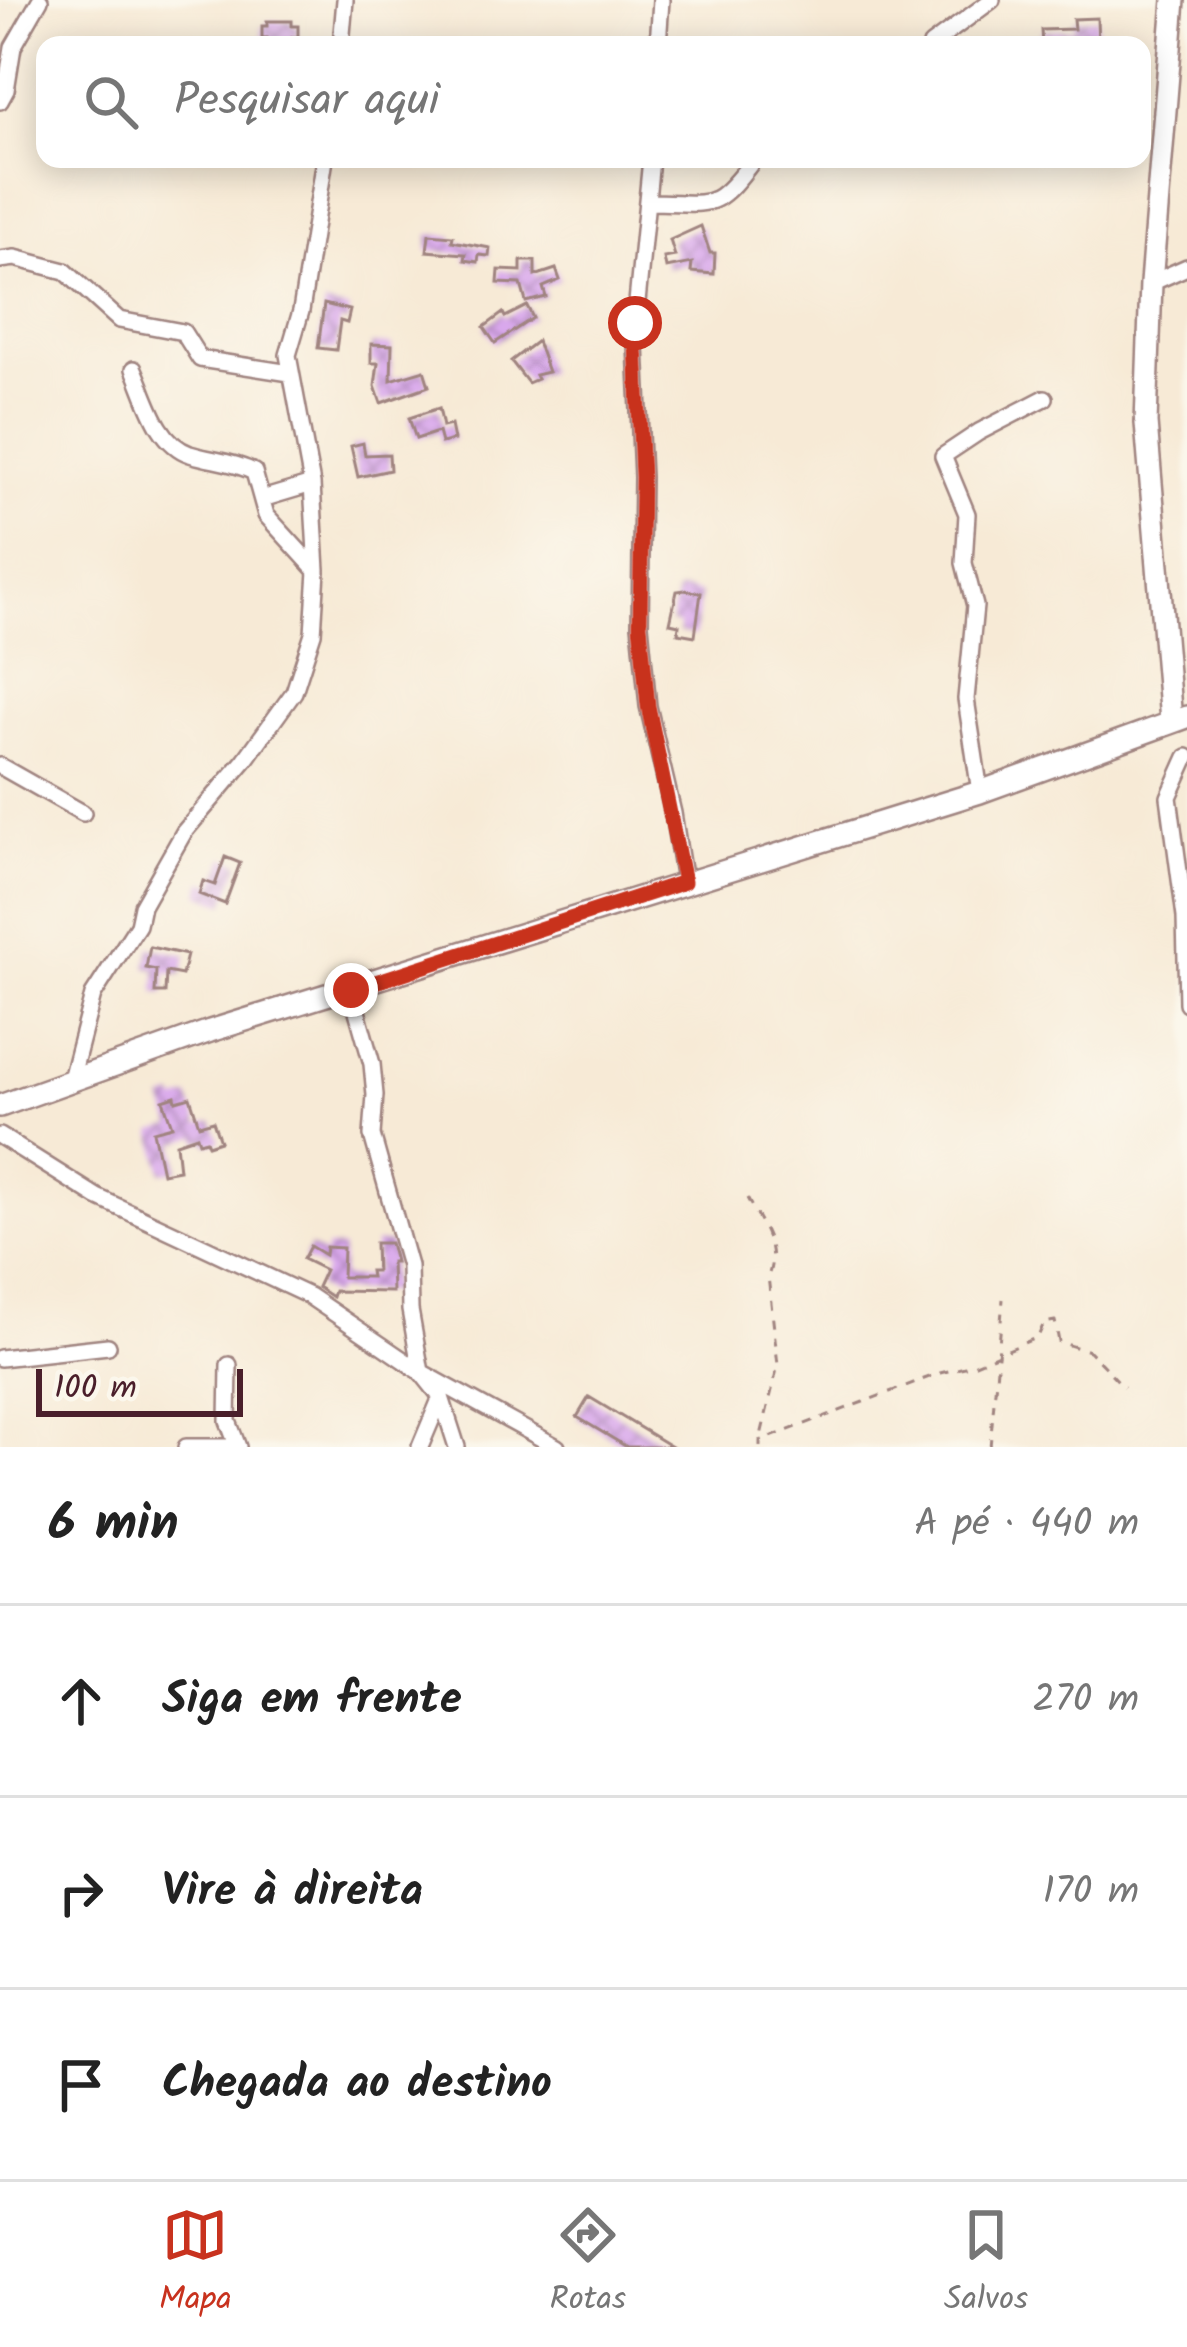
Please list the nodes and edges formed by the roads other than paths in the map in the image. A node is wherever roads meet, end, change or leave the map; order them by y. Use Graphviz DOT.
graph roads {
  1 [pos="40,0"];
  2 [pos="345,0"];
  3 [pos="661,0"];
  4 [pos="992,0"];
  5 [pos="1178,6"];
  6 [pos="342,36"];
  7 [pos="659,36"];
  8 [pos="943,36"];
  9 [pos="0,101"];
  10 [pos="325,168"];
  11 [pos="650,168"];
  12 [pos="747,168"];
  13 [pos="648,202"];
  14 [pos="0,260"];
  15 [pos="1187,267"];
  16 [pos="1151,283"];
  17 [pos="134,370"];
  18 [pos="290,373"];
  19 [pos="1045,398"];
  20 [pos="312,484"];
  21 [pos="262,500"];
  22 [pos="317,571"];
  23 [pos="1182,724"];
  24 [pos="1187,757"];
  25 [pos="0,766"];
  26 [pos="980,792"];
  27 [pos="83,813"];
  28 [pos="684,882"];
  29 [pos="1186,915"];
  30 [pos="351,990"];
  31 [pos="1187,1003"];
  32 [pos="70,1083"];
  33 [pos="0,1106"];
  34 [pos="0,1136"];
  35 [pos="108,1346"];
  36 [pos="0,1358"];
  37 [pos="229,1365"];
  38 [pos="421,1372"];
  39 [pos="441,1397"];
  40 [pos="185,1447"];
  41 [pos="237,1447"];
  42 [pos="420,1447"];
  43 [pos="457,1447"];
  44 [pos="557,1447"];
  1 -- 9 [label="street"];
  2 -- 6 [label="street"];
  3 -- 7 [label="street"];
  4 -- 8 [label="street"];
  5 -- 16 [label="street"];
  10 -- 18 [label="street"];
  11 -- 13 [label="street"];
  12 -- 13 [label="street"];
  13 -- 28 [label="street"];
  14 -- 18 [label="street"];
  15 -- 16 [label="street"];
  16 -- 23 [label="street"];
  17 -- 21 [label="street"];
  18 -- 20 [label="street"];
  19 -- 26 [label="street"];
  20 -- 21 [label="street"];
  20 -- 22 [label="street"];
  21 -- 22 [label="street"];
  22 -- 32 [label="street"];
  23 -- 26 [label="street"];
  24 -- 29 [label="street"];
  25 -- 27 [label="street"];
  26 -- 28 [label="street"];
  28 -- 30 [label="street"];
  29 -- 31 [label="street"];
  30 -- 32 [label="street"];
  30 -- 38 [label="street"];
  32 -- 33 [label="street"];
  34 -- 38 [label="street"];
  35 -- 36 [label="street"];
  37 -- 41 [label="street"];
  38 -- 39 [label="street"];
  38 -- 44 [label="street"];
  39 -- 42 [label="street"];
  39 -- 43 [label="street"];
  40 -- 41 [label="street"];
}
